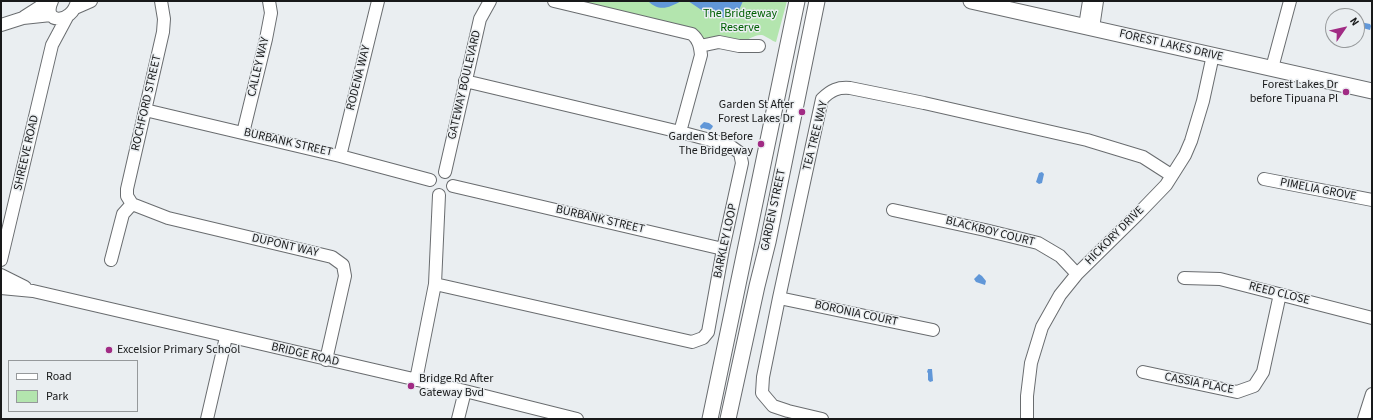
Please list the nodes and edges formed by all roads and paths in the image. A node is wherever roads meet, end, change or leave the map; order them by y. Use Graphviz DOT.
graph roads {
  1 [pos="51,1"];
  2 [pos="91,1"];
  3 [pos="161,1"];
  4 [pos="269,1"];
  5 [pos="378,1"];
  6 [pos="490,1"];
  7 [pos="554,1"];
  8 [pos="797,1"];
  9 [pos="817,1"];
  10 [pos="1089,1"];
  11 [pos="1097,1"];
  12 [pos="1290,1"];
  13 [pos="979,2"];
  14 [pos="73,9"];
  15 [pos="53,16"];
  16 [pos="22,18"];
  17 [pos="1,25"];
  18 [pos="1089,27"];
  19 [pos="52,45"];
  20 [pos="700,46"];
  21 [pos="760,46"];
  22 [pos="1213,55"];
  23 [pos="1272,68"];
  24 [pos="465,81"];
  25 [pos="1372,91"];
  26 [pos="145,110"];
  27 [pos="680,132"];
  28 [pos="243,133"];
  29 [pos="340,156"];
  30 [pos="445,172"];
  31 [pos="1171,175"];
  32 [pos="1264,179"];
  33 [pos="430,180"];
  34 [pos="453,186"];
  35 [pos="439,195"];
  36 [pos="1372,200"];
  37 [pos="132,204"];
  38 [pos="893,210"];
  39 [pos="723,249"];
  40 [pos="1,260"];
  41 [pos="111,260"];
  42 [pos="1078,274"];
  43 [pos="1,275"];
  44 [pos="1184,278"];
  45 [pos="435,284"];
  46 [pos="1,288"];
  47 [pos="33,291"];
  48 [pos="1280,294"];
  49 [pos="779,298"];
  50 [pos="1372,318"];
  51 [pos="933,330"];
  52 [pos="226,337"];
  53 [pos="326,360"];
  54 [pos="1143,372"];
  55 [pos="416,380"];
  56 [pos="466,391"];
  57 [pos="1372,394"];
  58 [pos="802,417"];
  59 [pos="207,419"];
  60 [pos="458,419"];
  61 [pos="577,419"];
  62 [pos="710,419"];
  63 [pos="728,419"];
  64 [pos="822,419"];
  65 [pos="1027,419"];
  66 [pos="1364,419"];
  1 -- 15 [label="street, SHREEVE ROAD"];
  1 -- 16 [label="street"];
  2 -- 14 [label="street"];
  3 -- 26 [label="street, ROCHFORD STREET"];
  4 -- 28 [label="street, CALLEY WAY"];
  5 -- 29 [label="street, RODENA WAY"];
  6 -- 24 [label="street, GATEWAY BOULEVARD"];
  7 -- 20 [label="street"];
  8 -- 62 [label="main road, GARDEN STREET"];
  9 -- 63 [label="main road, GARDEN STREET"];
  10 -- 18 [label="street"];
  11 -- 18 [label="street"];
  12 -- 23 [label="street"];
  13 -- 18 [label="main road, FOREST LAKES DRIVE"];
  14 -- 15 [label="street"];
  14 -- 19 [label="street, SHREEVE ROAD"];
  15 -- 16 [label="street"];
  15 -- 19 [label="street, SHREEVE ROAD"];
  16 -- 17 [label="street"];
  18 -- 22 [label="main road, FOREST LAKES DRIVE"];
  19 -- 40 [label="street, SHREEVE ROAD"];
  20 -- 21 [label="street"];
  20 -- 27 [label="street"];
  22 -- 23 [label="main road, FOREST LAKES DRIVE"];
  22 -- 31 [label="street, HICKORY DRIVE"];
  23 -- 25 [label="main road, FOREST LAKES DRIVE"];
  24 -- 27 [label="street, BARKLEY LOOP"];
  24 -- 30 [label="street, GATEWAY BOULEVARD"];
  26 -- 28 [label="street, BURBANK STREET"];
  26 -- 37 [label="street, ROCHFORD STREET"];
  27 -- 39 [label="street, BARKLEY LOOP"];
  28 -- 29 [label="street, BURBANK STREET"];
  29 -- 33 [label="street, BURBANK STREET"];
  30 -- 33 [label="street"];
  30 -- 34 [label="street"];
  31 -- 42 [label="street, HICKORY DRIVE"];
  31 -- 49 [label="street, TEA TREE WAY"];
  32 -- 36 [label="street, PIMELIA GROVE"];
  33 -- 35 [label="street"];
  34 -- 35 [label="street"];
  34 -- 39 [label="street, BURBANK STREET"];
  35 -- 45 [label="street"];
  37 -- 41 [label="street"];
  37 -- 53 [label="street, DUPONT WAY"];
  38 -- 42 [label="street, BLACKBOY COURT"];
  39 -- 45 [label="street, BARKLEY LOOP"];
  42 -- 65 [label="street, HICKORY DRIVE"];
  43 -- 47 [label="street, BRIDGE ROAD"];
  44 -- 48 [label="street, REED CLOSE"];
  45 -- 55 [label="street"];
  46 -- 47 [label="street, BRIDGE ROAD"];
  47 -- 52 [label="street, BRIDGE ROAD"];
  48 -- 50 [label="street, REED CLOSE"];
  48 -- 54 [label="street, CASSIA PLACE"];
  49 -- 51 [label="street, BORONIA COURT"];
  49 -- 58 [label="street, TEA TREE WAY"];
  52 -- 53 [label="street, BRIDGE ROAD"];
  52 -- 59 [label="street"];
  53 -- 55 [label="street, BRIDGE ROAD"];
  55 -- 56 [label="street, BRIDGE ROAD"];
  56 -- 60 [label="street"];
  56 -- 61 [label="street, BRIDGE ROAD"];
  57 -- 66 [label="street"];
  58 -- 64 [label="street, TEA TREE WAY"];
}
